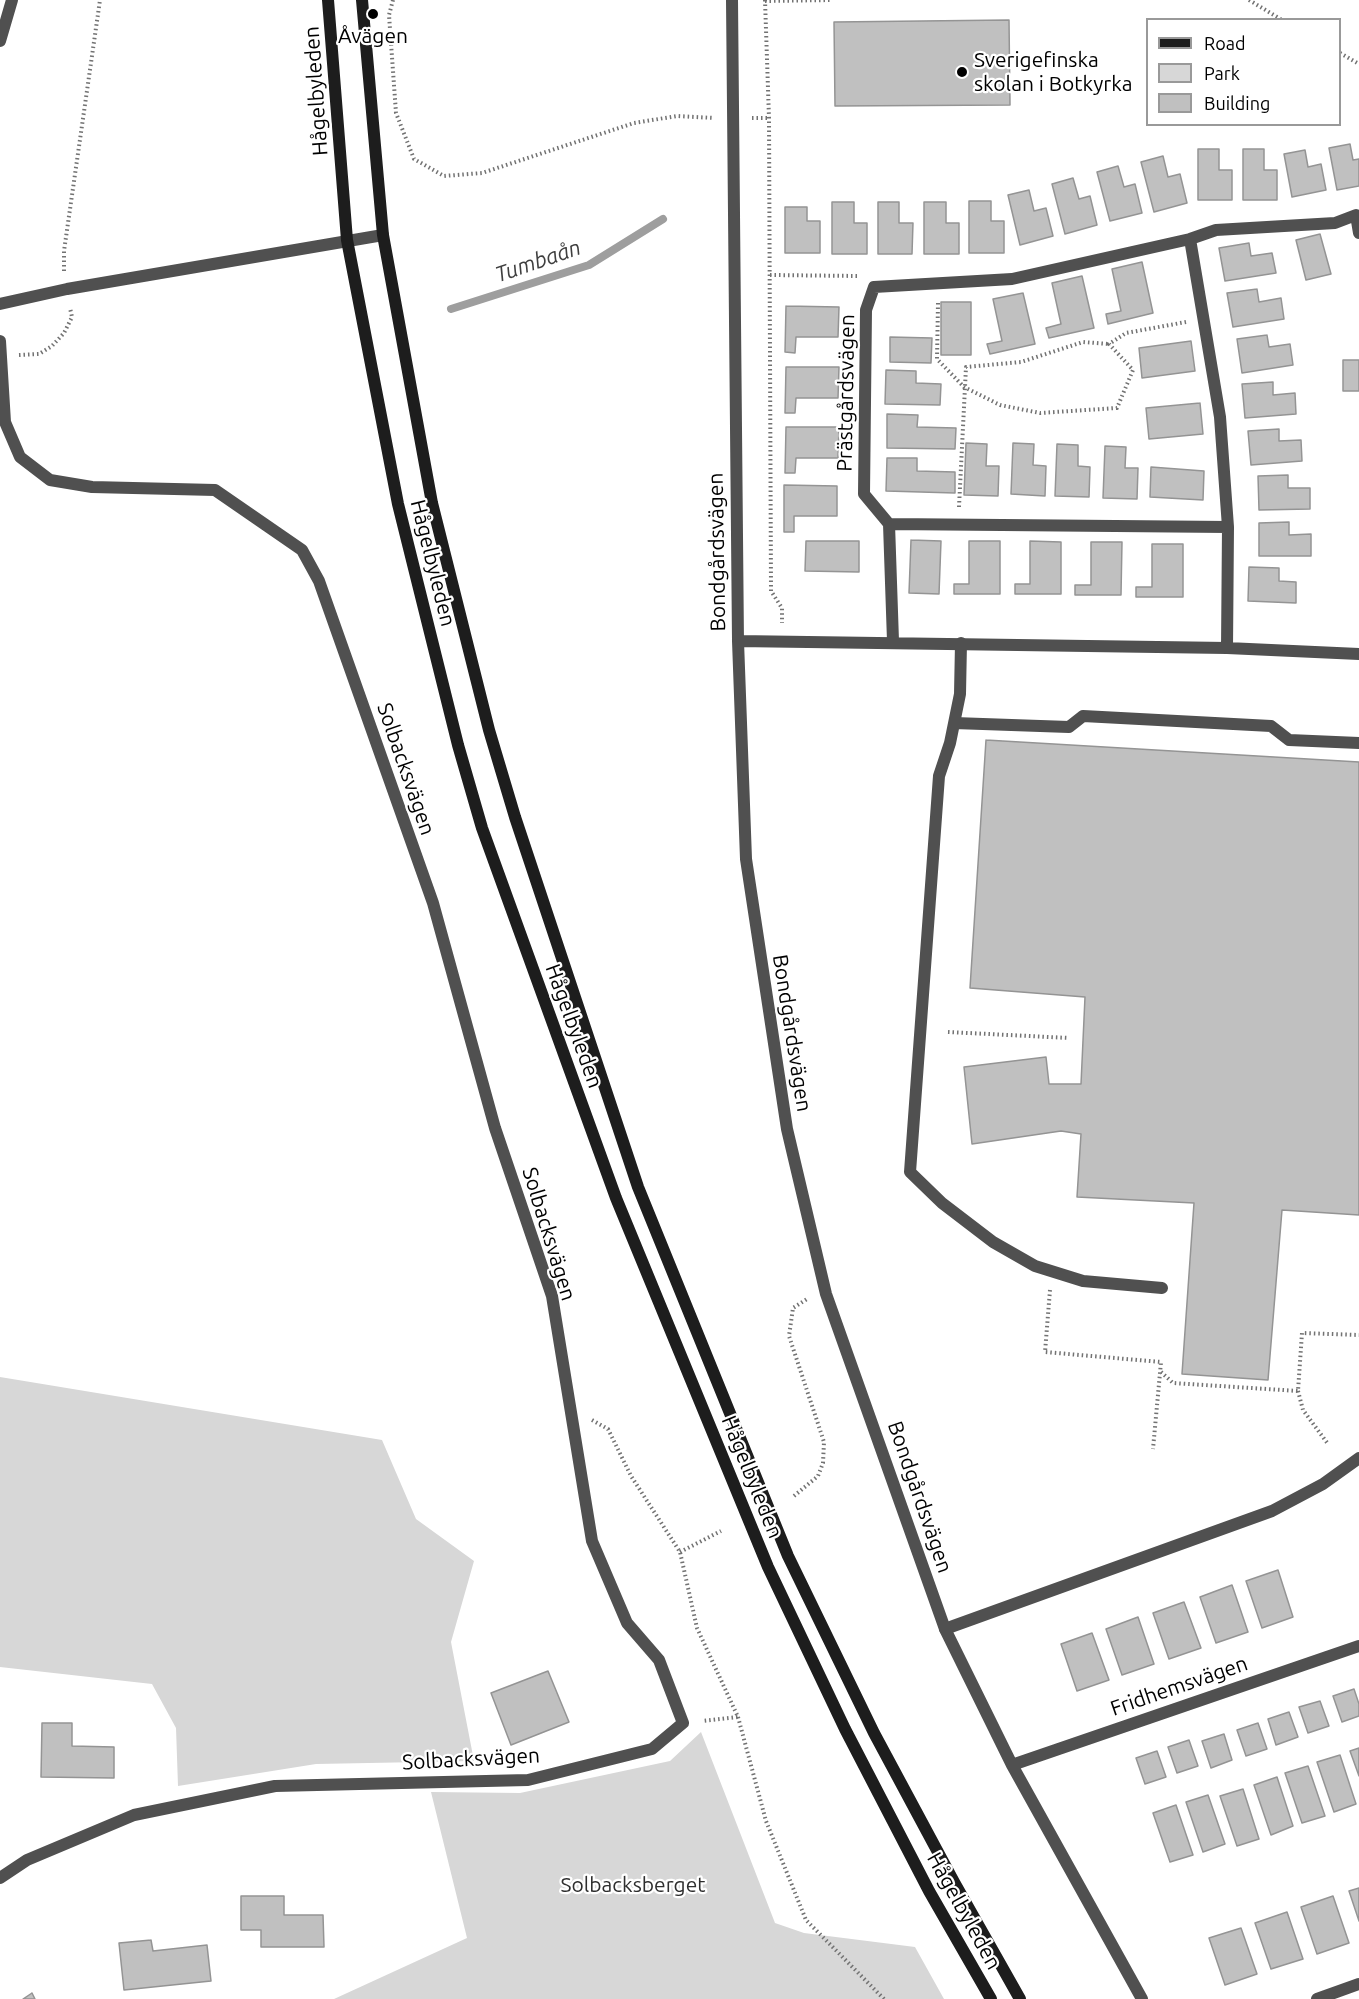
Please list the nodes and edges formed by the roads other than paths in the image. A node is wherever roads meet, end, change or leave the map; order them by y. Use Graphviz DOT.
graph roads {
  1 [pos="12,0"];
  2 [pos="328,0"];
  3 [pos="362,0"];
  4 [pos="732,0"];
  5 [pos="0,41"];
  6 [pos="1359,233"];
  7 [pos="383,235"];
  8 [pos="1190,239"];
  9 [pos="347,240"];
  10 [pos="0,304"];
  11 [pos="0,341"];
  12 [pos="889,524"];
  13 [pos="1228,527"];
  14 [pos="738,641"];
  15 [pos="893,642"];
  16 [pos="961,643"];
  17 [pos="1227,648"];
  18 [pos="1359,654"];
  19 [pos="954,723"];
  20 [pos="1359,743"];
  21 [pos="1162,1288"];
  22 [pos="1359,1458"];
  23 [pos="945,1629"];
  24 [pos="1359,1646"];
  25 [pos="1012,1765"];
  26 [pos="0,1878"];
  27 [pos="1359,1984"];
  28 [pos="991,1999"];
  29 [pos="1020,1999"];
  30 [pos="1142,1999"];
  31 [pos="1317,1999"];
  1 -- 5 [label="street"];
  2 -- 9 [label="main road, Hågelbyleden"];
  3 -- 7 [label="main road, Hågelbyleden"];
  4 -- 14 [label="street, Bondgårdsvägen"];
  6 -- 8 [label="street, Prästgårdsvägen"];
  7 -- 9 [label="street"];
  7 -- 29 [label="main road, Hågelbyleden"];
  8 -- 12 [label="street, Prästgårdsvägen"];
  8 -- 13 [label="street"];
  9 -- 10 [label="street"];
  9 -- 28 [label="main road, Hågelbyleden"];
  11 -- 26 [label="street, Solbacksvägen"];
  12 -- 13 [label="street"];
  12 -- 15 [label="street"];
  13 -- 17 [label="street"];
  14 -- 15 [label="street"];
  14 -- 23 [label="street, Bondgårdsvägen"];
  15 -- 16 [label="street"];
  16 -- 17 [label="street"];
  16 -- 19 [label="street"];
  17 -- 18 [label="street"];
  19 -- 20 [label="street"];
  19 -- 21 [label="street"];
  22 -- 23 [label="street"];
  23 -- 25 [label="street, Bondgårdsvägen"];
  24 -- 25 [label="street, Fridhemsvägen"];
  25 -- 30 [label="street, Bondgårdsvägen"];
  27 -- 31 [label="street"];
}
